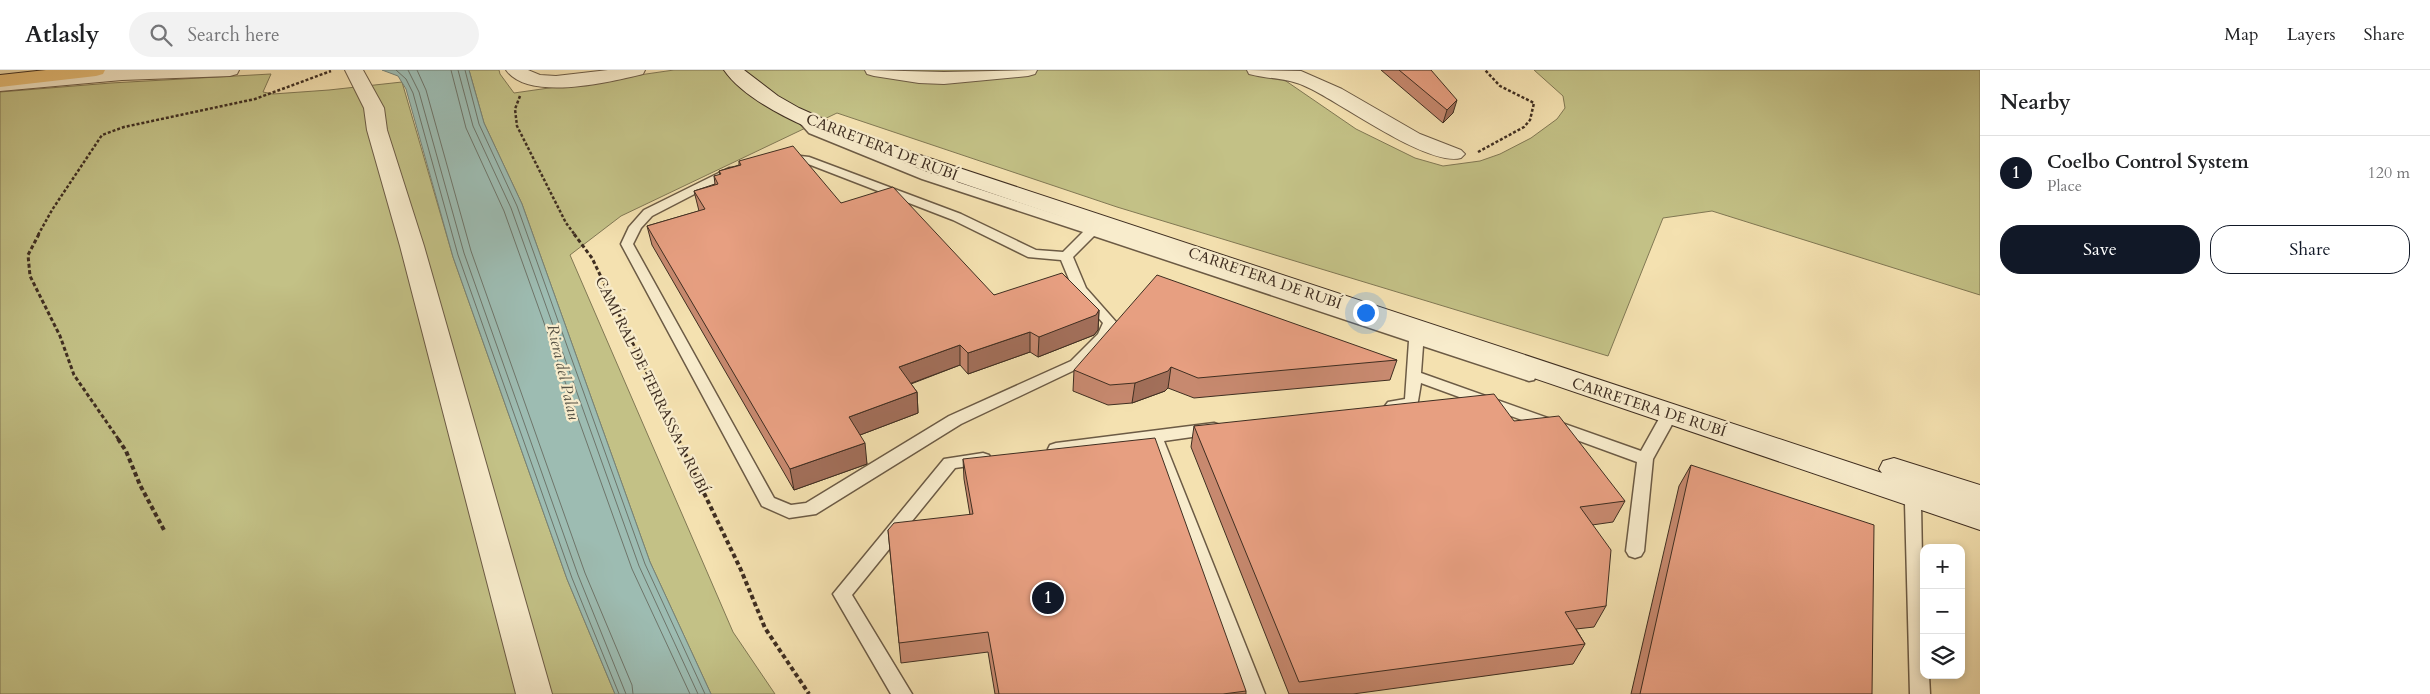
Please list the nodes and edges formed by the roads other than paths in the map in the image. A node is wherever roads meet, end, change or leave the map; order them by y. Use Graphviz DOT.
graph roads {
  1 [pos="96,70"];
  2 [pos="230,70"];
  3 [pos="354,70"];
  4 [pos="515,70"];
  5 [pos="636,70"];
  6 [pos="732,70"];
  7 [pos="744,70"];
  8 [pos="756,70"];
  9 [pos="874,70"];
  10 [pos="1028,70"];
  11 [pos="1256,70"];
  12 [pos="0,81"];
  13 [pos="774,84"];
  14 [pos="0,85"];
  15 [pos="798,116"];
  16 [pos="1454,154"];
  17 [pos="766,160"];
  18 [pos="748,166"];
  19 [pos="1092,231"];
  20 [pos="1066,256"];
  21 [pos="1416,339"];
  22 [pos="1413,375"];
  23 [pos="1374,408"];
  24 [pos="1666,421"];
  25 [pos="1230,427"];
  26 [pos="1154,437"];
  27 [pos="1037,452"];
  28 [pos="998,457"];
  29 [pos="1645,459"];
  30 [pos="1980,497"];
  31 [pos="1913,503"];
  32 [pos="1980,518"];
  33 [pos="1980,525"];
  34 [pos="1635,551"];
  35 [pos="534,694"];
  36 [pos="902,694"];
  37 [pos="1255,694"];
  38 [pos="1920,694"];
  1 -- 12 [label="highway"];
  2 -- 14 [label="main road"];
  3 -- 35 [label="main road"];
  4 -- 5 [label="main road"];
  6 -- 15 [label="main road, CARRETERA DE RUBÍ"];
  7 -- 13 [label="main road"];
  8 -- 13 [label="main road, CARRETERA DE RUBÍ"];
  9 -- 10 [label="main road"];
  11 -- 16 [label="main road"];
  13 -- 30 [label="main road, CARRETERA DE RUBÍ"];
  15 -- 19 [label="lane"];
  15 -- 32 [label="main road, CARRETERA DE RUBÍ"];
  17 -- 20 [label="lane"];
  18 -- 20 [label="lane"];
  19 -- 20 [label="lane"];
  19 -- 21 [label="lane"];
  21 -- 22 [label="lane"];
  21 -- 24 [label="lane"];
  22 -- 23 [label="lane"];
  22 -- 29 [label="lane"];
  24 -- 29 [label="lane"];
  24 -- 31 [label="lane"];
  25 -- 26 [label="lane"];
  26 -- 27 [label="lane"];
  26 -- 37 [label="lane"];
  28 -- 36 [label="lane"];
  29 -- 34 [label="lane"];
  31 -- 33 [label="lane"];
  31 -- 38 [label="lane"];
}
